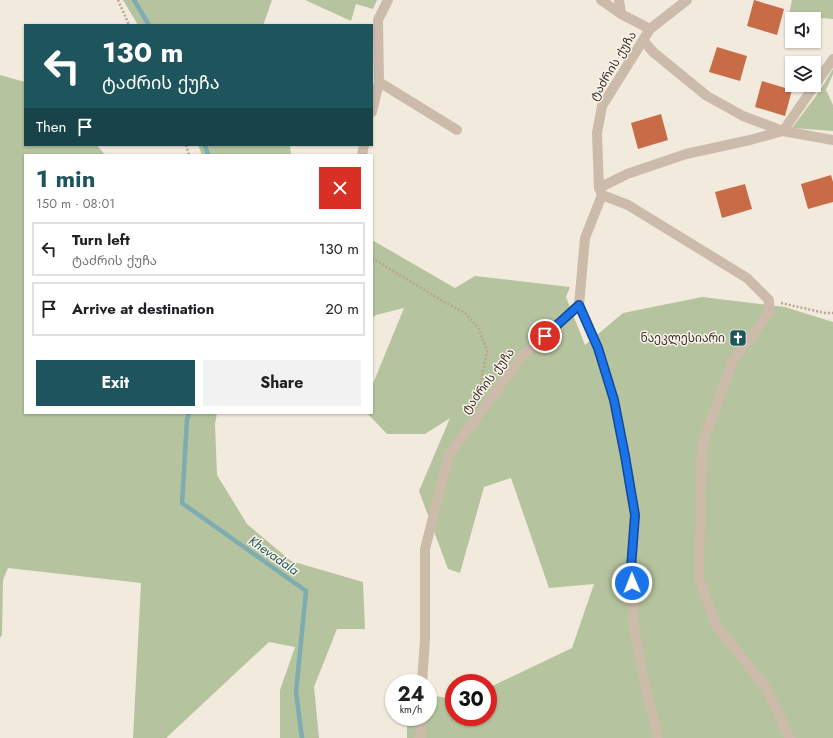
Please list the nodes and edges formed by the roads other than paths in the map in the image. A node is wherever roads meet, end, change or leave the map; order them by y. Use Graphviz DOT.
graph roads {
  1 [pos="388,0"];
  2 [pos="601,0"];
  3 [pos="619,0"];
  4 [pos="687,0"];
  5 [pos="622,14"];
  6 [pos="650,29"];
  7 [pos="643,40"];
  8 [pos="833,58"];
  9 [pos="379,82"];
  10 [pos="373,108"];
  11 [pos="457,130"];
  12 [pos="783,131"];
  13 [pos="833,140"];
  14 [pos="600,192"];
  15 [pos="579,305"];
  16 [pos="422,674"];
  17 [pos="421,726"];
  18 [pos="420,738"];
  19 [pos="658,738"];
  20 [pos="790,738"];
  1 -- 9 [label="street"];
  2 -- 5 [label="street"];
  3 -- 5 [label="street"];
  4 -- 6 [label="street, ტაძრის ქუჩა"];
  5 -- 6 [label="street"];
  6 -- 7 [label="street, ტაძრის ქუჩა"];
  7 -- 12 [label="street"];
  7 -- 14 [label="street, ტაძრის ქუჩა"];
  8 -- 12 [label="street"];
  9 -- 10 [label="street"];
  9 -- 11 [label="street"];
  12 -- 13 [label="street"];
  12 -- 14 [label="street"];
  14 -- 15 [label="street, ტაძრის ქუჩა"];
  14 -- 20 [label="street"];
  15 -- 16 [label="street, ტაძრის ქუჩა"];
  15 -- 19 [label="street"];
  17 -- 18 [label="street"];
}
